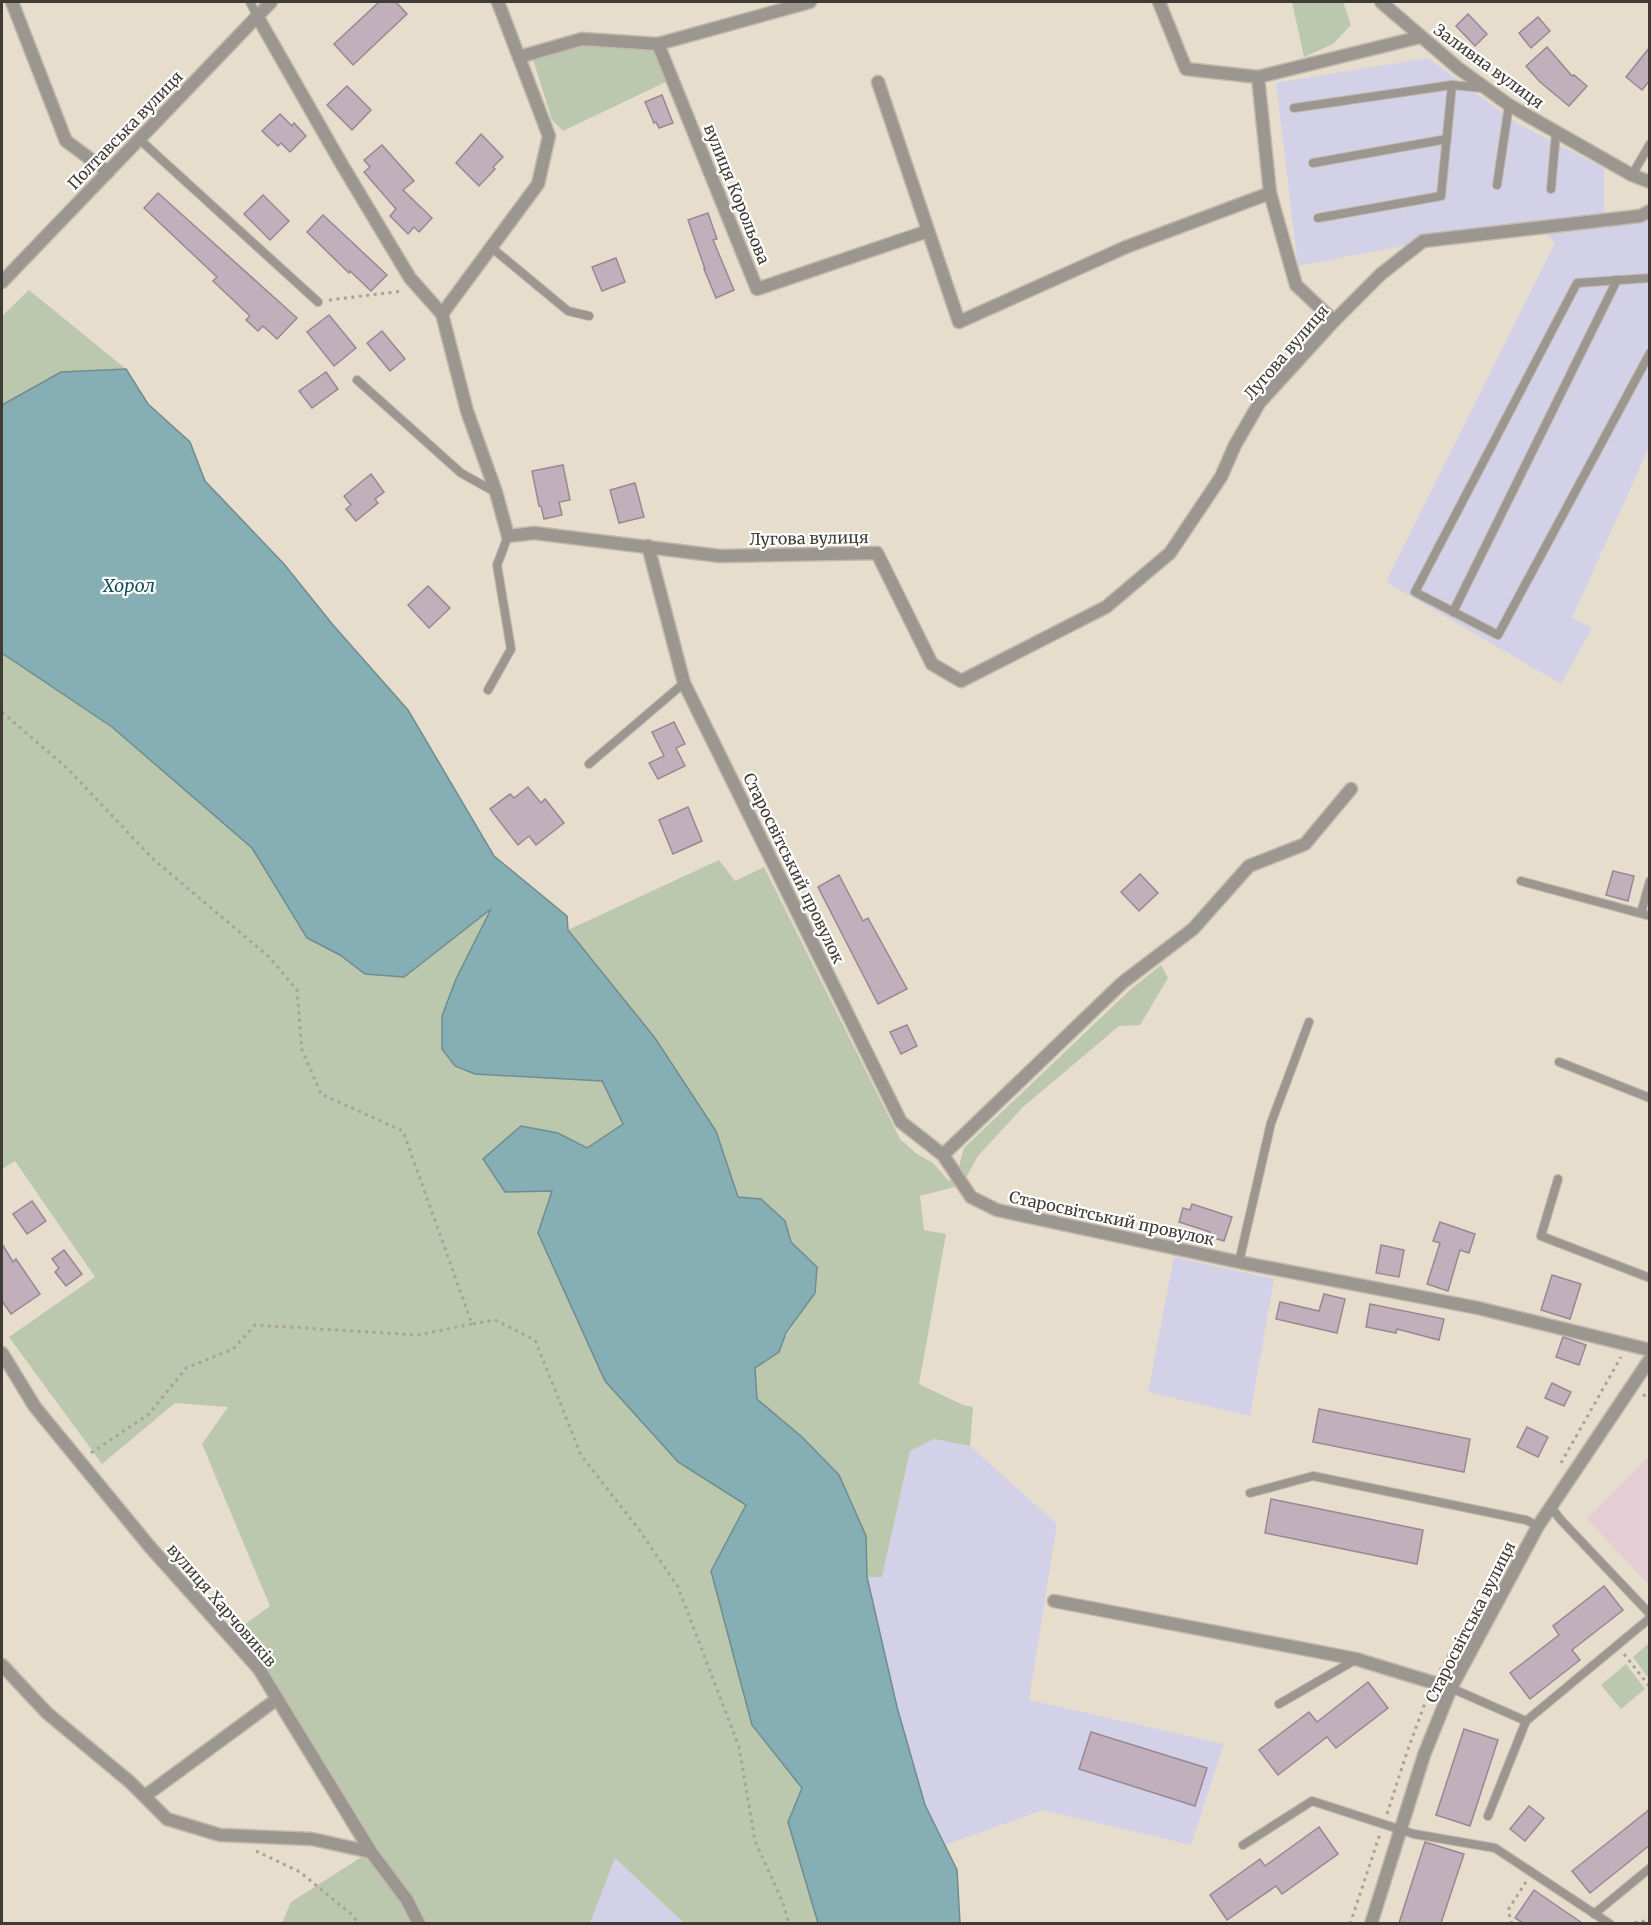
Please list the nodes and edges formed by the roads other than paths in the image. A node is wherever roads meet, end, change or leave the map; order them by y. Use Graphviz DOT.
graph roads {
  1 [pos="12,2"];
  2 [pos="250,2"];
  3 [pos="271,2"];
  4 [pos="498,2"];
  5 [pos="810,2"];
  6 [pos="1159,2"];
  7 [pos="1380,2"];
  8 [pos="257,16"];
  9 [pos="1420,38"];
  10 [pos="658,44"];
  11 [pos="519,57"];
  12 [pos="1258,77"];
  13 [pos="878,82"];
  14 [pos="1452,85"];
  15 [pos="1487,88"];
  16 [pos="1509,105"];
  17 [pos="1294,108"];
  18 [pos="1556,132"];
  19 [pos="139,139"];
  20 [pos="1447,139"];
  21 [pos="1650,144"];
  22 [pos="1313,163"];
  23 [pos="108,172"];
  24 [pos="1632,175"];
  25 [pos="1650,182"];
  26 [pos="1497,185"];
  27 [pos="1551,189"];
  28 [pos="1270,193"];
  29 [pos="1650,211"];
  30 [pos="1318,218"];
  31 [pos="928,231"];
  32 [pos="492,248"];
  33 [pos="1650,278"];
  34 [pos="1617,280"];
  35 [pos="2,282"];
  36 [pos="318,302"];
  37 [pos="442,314"];
  38 [pos="589,316"];
  39 [pos="1334,321"];
  40 [pos="1650,353"];
  41 [pos="357,380"];
  42 [pos="496,492"];
  43 [pos="508,536"];
  44 [pos="648,546"];
  45 [pos="1453,612"];
  46 [pos="684,683"];
  47 [pos="488,690"];
  48 [pos="589,764"];
  49 [pos="1351,789"];
  50 [pos="1521,881"];
  51 [pos="1650,881"];
  52 [pos="1645,915"];
  53 [pos="1309,1022"];
  54 [pos="1559,1062"];
  55 [pos="1650,1098"];
  56 [pos="943,1155"];
  57 [pos="1558,1179"];
  58 [pos="1239,1262"];
  59 [pos="1650,1278"];
  60 [pos="1650,1350"];
  61 [pos="2,1353"];
  62 [pos="1650,1359"];
  63 [pos="1250,1493"];
  64 [pos="1551,1507"];
  65 [pos="1539,1526"];
  66 [pos="1054,1601"];
  67 [pos="1650,1616"];
  68 [pos="1356,1659"];
  69 [pos="2,1665"];
  70 [pos="1451,1688"];
  71 [pos="277,1699"];
  72 [pos="1279,1704"];
  73 [pos="1526,1721"];
  74 [pos="145,1796"];
  75 [pos="1488,1816"];
  76 [pos="1400,1830"];
  77 [pos="1243,1845"];
  78 [pos="371,1852"];
  79 [pos="1650,1868"];
  80 [pos="1594,1914"];
  81 [pos="418,1923"];
  82 [pos="1371,1923"];
  83 [pos="1610,1923"];
  1 -- 23 [label="street"];
  2 -- 8 [label="lane"];
  3 -- 8 [label="street, Полтавська вулиця"];
  4 -- 11 [label="street"];
  5 -- 10 [label="street"];
  6 -- 12 [label="street"];
  7 -- 9 [label="street, Заливна вулиця"];
  8 -- 19 [label="street, Полтавська вулиця"];
  8 -- 37 [label="street"];
  9 -- 12 [label="street"];
  9 -- 15 [label="street, Заливна вулиця"];
  10 -- 11 [label="street"];
  10 -- 31 [label="street, вулиця Корольова"];
  11 -- 32 [label="street"];
  12 -- 28 [label="street"];
  13 -- 31 [label="street"];
  14 -- 15 [label="lane"];
  14 -- 17 [label="lane"];
  14 -- 20 [label="lane"];
  15 -- 16 [label="street, Заливна вулиця"];
  16 -- 18 [label="street, Заливна вулиця"];
  16 -- 26 [label="lane"];
  18 -- 24 [label="street, Заливна вулиця"];
  18 -- 27 [label="lane"];
  19 -- 23 [label="street, Полтавська вулиця"];
  19 -- 36 [label="lane"];
  20 -- 22 [label="lane"];
  20 -- 30 [label="lane"];
  21 -- 24 [label="lane"];
  23 -- 35 [label="street, Полтавська вулиця"];
  24 -- 25 [label="street, Заливна вулиця"];
  28 -- 31 [label="street"];
  28 -- 39 [label="street"];
  29 -- 39 [label="street, Лугова вулиця"];
  32 -- 37 [label="street"];
  32 -- 38 [label="lane"];
  33 -- 34 [label="lane"];
  34 -- 45 [label="lane"];
  34 -- 45 [label="lane"];
  37 -- 42 [label="street"];
  39 -- 44 [label="street, Лугова вулиця"];
  40 -- 45 [label="lane"];
  41 -- 42 [label="lane"];
  42 -- 43 [label="street"];
  43 -- 44 [label="street, Лугова вулиця"];
  43 -- 47 [label="lane"];
  44 -- 46 [label="street, Старосвітський провулок"];
  46 -- 48 [label="lane"];
  46 -- 56 [label="street, Старосвітський провулок"];
  49 -- 56 [label="street"];
  50 -- 52 [label="lane"];
  51 -- 52 [label="lane"];
  53 -- 58 [label="lane"];
  54 -- 55 [label="lane"];
  56 -- 58 [label="street, Старосвітський провулок"];
  57 -- 59 [label="lane"];
  58 -- 60 [label="street, Старосвітський провулок"];
  61 -- 71 [label="street, вулиця Харчовиків"];
  62 -- 64 [label="street, Старосвітська вулиця"];
  63 -- 65 [label="lane"];
  64 -- 65 [label="street, Старосвітська вулиця"];
  64 -- 67 [label="lane"];
  65 -- 70 [label="street, Старосвітська вулиця"];
  66 -- 68 [label="street"];
  67 -- 73 [label="lane"];
  68 -- 70 [label="street"];
  68 -- 72 [label="lane"];
  69 -- 74 [label="street"];
  70 -- 73 [label="lane"];
  70 -- 76 [label="street, Старосвітська вулиця"];
  71 -- 74 [label="street"];
  71 -- 78 [label="street, вулиця Харчовиків"];
  73 -- 75 [label="lane"];
  74 -- 78 [label="street"];
  76 -- 77 [label="lane"];
  76 -- 80 [label="lane"];
  76 -- 82 [label="street, Старосвітська вулиця"];
  78 -- 81 [label="street, вулиця Харчовиків"];
  79 -- 80 [label="lane"];
  80 -- 83 [label="lane"];
}
